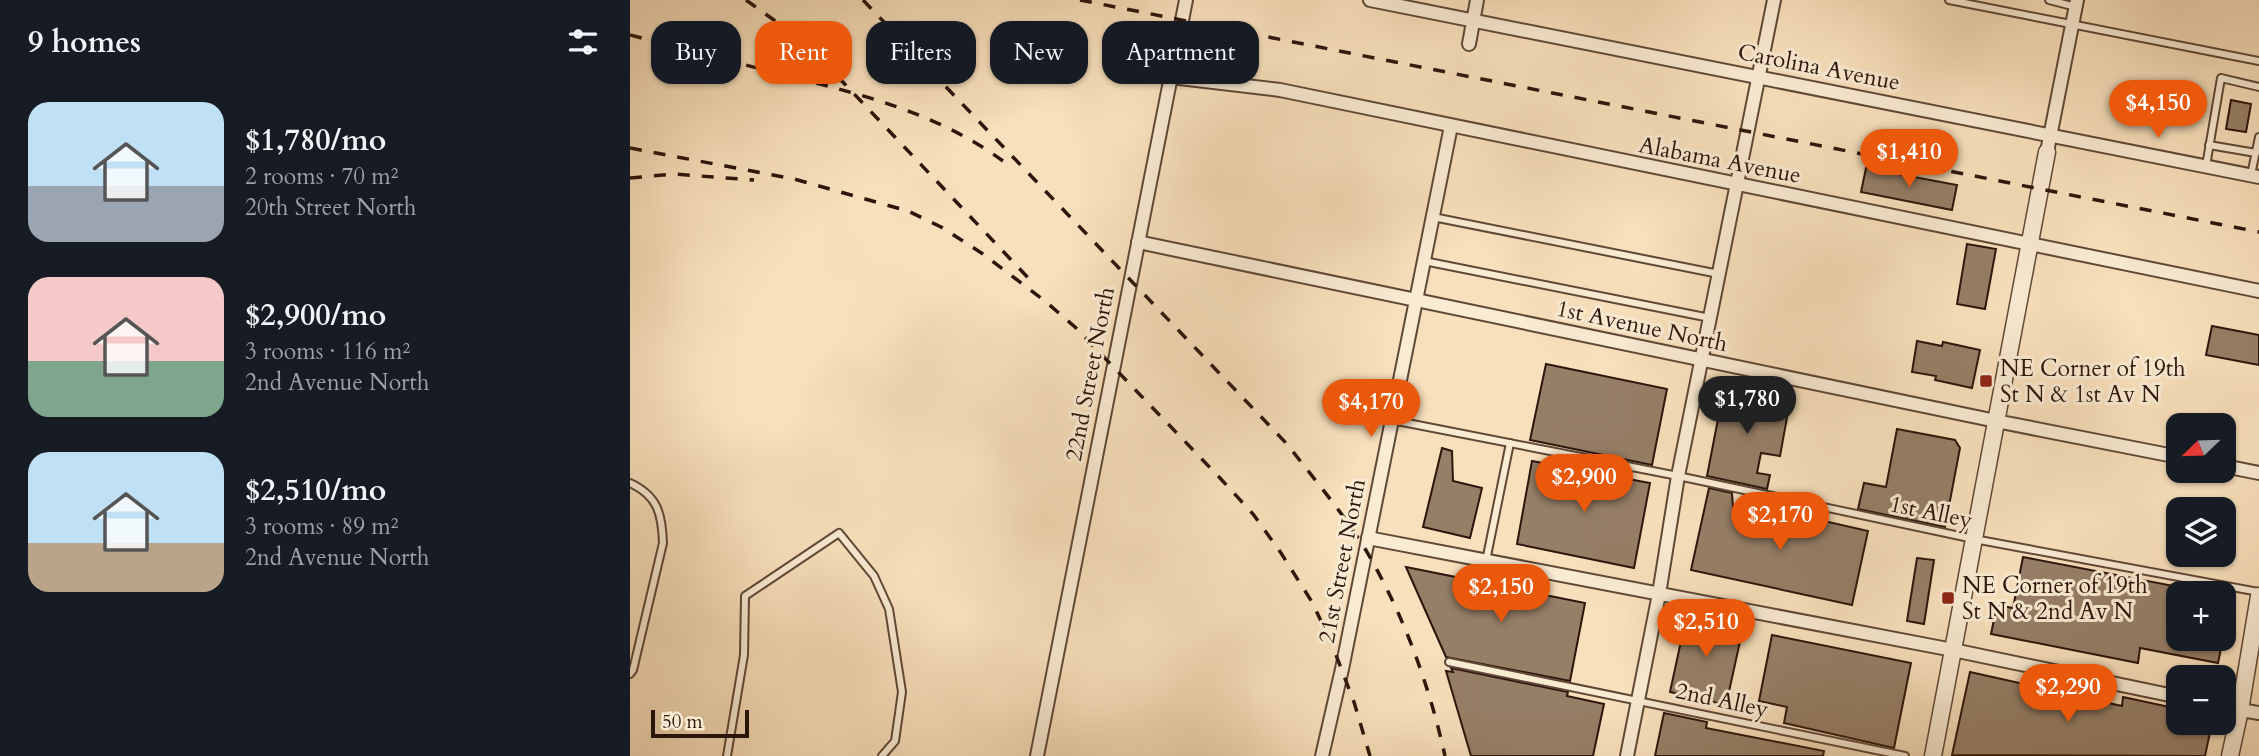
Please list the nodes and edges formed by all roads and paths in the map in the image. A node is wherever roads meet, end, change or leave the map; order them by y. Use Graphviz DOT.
graph roads {
  1 [pos="1186,0"];
  2 [pos="1370,0"];
  3 [pos="1477,0"];
  4 [pos="1774,0"];
  5 [pos="1949,0"];
  6 [pos="2049,0"];
  7 [pos="2077,4"];
  8 [pos="1182,21"];
  9 [pos="1474,21"];
  10 [pos="2073,24"];
  11 [pos="1469,44"];
  12 [pos="2259,61"];
  13 [pos="1760,76"];
  14 [pos="1170,84"];
  15 [pos="1230,84"];
  16 [pos="2259,87"];
  17 [pos="1451,126"];
  18 [pos="2050,135"];
  19 [pos="2259,137"];
  20 [pos="2209,145"];
  21 [pos="2047,152"];
  22 [pos="2256,153"];
  23 [pos="2206,166"];
  24 [pos="2255,176"];
  25 [pos="1737,185"];
  26 [pos="1433,217"];
  27 [pos="1138,242"];
  28 [pos="2030,243"];
  29 [pos="1424,261"];
  30 [pos="1719,274"];
  31 [pos="2259,291"];
  32 [pos="1416,300"];
  33 [pos="1710,318"];
  34 [pos="1702,360"];
  35 [pos="1391,420"];
  36 [pos="1996,421"];
  37 [pos="1510,443"];
  38 [pos="2166,454"];
  39 [pos="2236,468"];
  40 [pos="2259,473"];
  41 [pos="1678,476"];
  42 [pos="630,483"];
  43 [pos="1368,538"];
  44 [pos="1974,539"];
  45 [pos="1486,561"];
  46 [pos="1659,594"];
  47 [pos="2259,594"];
  48 [pos="1953,650"];
  49 [pos="1449,662"];
  50 [pos="630,674"];
  51 [pos="2236,691"];
  52 [pos="2166,694"];
  53 [pos="1637,701"];
  54 [pos="2236,709"];
  55 [pos="2259,713"];
  56 [pos="2231,735"];
  57 [pos="727,756"];
  58 [pos="882,756"];
  59 [pos="1037,756"];
  60 [pos="1322,756"];
  61 [pos="1627,756"];
  62 [pos="1905,756"];
  63 [pos="1933,756"];
  64 [pos="2230,756"];
  1 -- 8 [label="street, 22nd Street North"];
  2 -- 9 [label="street, Carolina Avenue"];
  3 -- 9 [label="street"];
  4 -- 13 [label="street"];
  5 -- 10 [label="lane"];
  6 -- 7 [label="lane"];
  7 -- 10 [label="street"];
  9 -- 11 [label="street"];
  9 -- 13 [label="street, Carolina Avenue"];
  10 -- 12 [label="lane"];
  10 -- 18 [label="street"];
  13 -- 18 [label="street, Carolina Avenue"];
  13 -- 25 [label="street"];
  14 -- 27 [label="street, 22nd Street North"];
  15 -- 17 [label="street, Alabama Avenue"];
  16 -- 20 [label="lane"];
  17 -- 25 [label="street, Alabama Avenue"];
  17 -- 26 [label="street, 21st Street North"];
  18 -- 21 [label="street"];
  18 -- 23 [label="street, Carolina Avenue"];
  19 -- 22 [label="lane"];
  20 -- 22 [label="lane"];
  20 -- 23 [label="lane"];
  21 -- 28 [label="street"];
  22 -- 24 [label="lane"];
  23 -- 24 [label="street, Carolina Avenue"];
  25 -- 28 [label="street, Alabama Avenue"];
  25 -- 30 [label="street"];
  26 -- 29 [label="street, 21st Street North"];
  26 -- 30 [label="lane"];
  27 -- 32 [label="street, 1st Avenue North"];
  27 -- 59 [label="street, 22nd Street North"];
  28 -- 31 [label="street, Alabama Avenue"];
  28 -- 36 [label="street"];
  29 -- 32 [label="street, 21st Street North"];
  29 -- 33 [label="lane"];
  30 -- 33 [label="street"];
  32 -- 34 [label="street, 1st Avenue North"];
  32 -- 35 [label="street, 21st Street North"];
  33 -- 34 [label="street"];
  34 -- 36 [label="street, 1st Avenue North"];
  34 -- 41 [label="street"];
  35 -- 37 [label="lane, 1st Alley"];
  35 -- 43 [label="street, 21st Street North"];
  36 -- 38 [label="street, 1st Avenue North"];
  36 -- 44 [label="street"];
  37 -- 41 [label="lane, 1st Alley"];
  37 -- 45 [label="lane"];
  39 -- 40 [label="street"];
  41 -- 44 [label="lane, 1st Alley"];
  41 -- 46 [label="street"];
  42 -- 50 [label="lane"];
  43 -- 45 [label="street"];
  43 -- 60 [label="street, 21st Street North"];
  44 -- 47 [label="lane, 1st Alley"];
  44 -- 48 [label="street"];
  45 -- 46 [label="street"];
  46 -- 48 [label="street"];
  46 -- 53 [label="street"];
  47 -- 51 [label="street"];
  48 -- 52 [label="street"];
  48 -- 63 [label="street"];
  49 -- 53 [label="lane, 2nd Alley"];
  53 -- 61 [label="street"];
  53 -- 62 [label="lane, 2nd Alley"];
  54 -- 55 [label="street"];
  56 -- 64 [label="street"];
  57 -- 58 [label="lane"];
}
